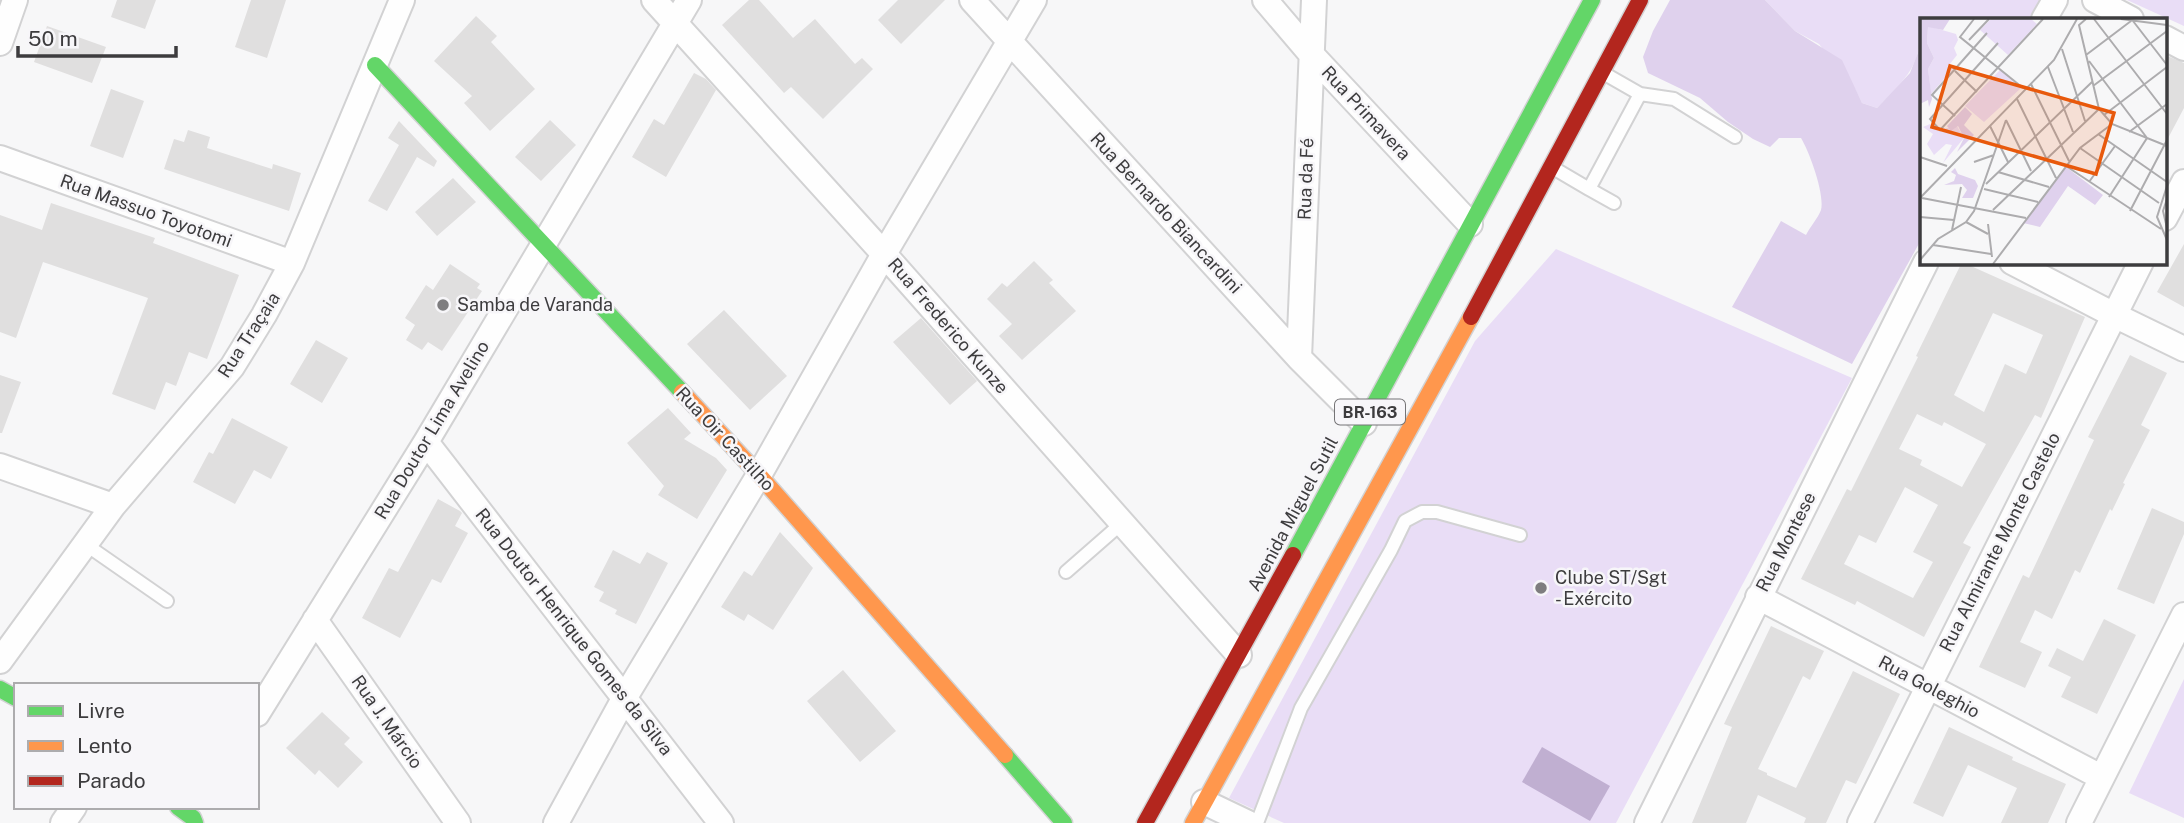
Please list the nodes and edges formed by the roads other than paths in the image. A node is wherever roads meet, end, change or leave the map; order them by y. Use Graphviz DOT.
graph roads {
  1 [pos="15,0"];
  2 [pos="401,0"];
  3 [pos="654,0"];
  4 [pos="689,0"];
  5 [pos="972,0"];
  6 [pos="1034,0"];
  7 [pos="1265,0"];
  8 [pos="1314,0"];
  9 [pos="1592,0"];
  10 [pos="1640,0"];
  11 [pos="2095,0"];
  12 [pos="2129,18"];
  13 [pos="675,23"];
  14 [pos="2166,39"];
  15 [pos="1009,42"];
  16 [pos="0,43"];
  17 [pos="2184,48"];
  18 [pos="1311,54"];
  19 [pos="375,65"];
  20 [pos="1602,72"];
  21 [pos="1640,94"];
  22 [pos="1735,137"];
  23 [pos="0,158"];
  24 [pos="1552,167"];
  25 [pos="2184,182"];
  26 [pos="1589,189"];
  27 [pos="1614,203"];
  28 [pos="2166,217"];
  29 [pos="1470,224"];
  30 [pos="543,242"];
  31 [pos="884,254"];
  32 [pos="292,263"];
  33 [pos="1926,264"];
  34 [pos="2016,264"];
  35 [pos="2140,264"];
  36 [pos="2113,315"];
  37 [pos="2184,349"];
  38 [pos="1299,358"];
  39 [pos="1364,423"];
  40 [pos="426,442"];
  41 [pos="0,466"];
  42 [pos="759,475"];
  43 [pos="113,506"];
  44 [pos="1122,523"];
  45 [pos="1520,535"];
  46 [pos="85,544"];
  47 [pos="1066,572"];
  48 [pos="1758,597"];
  49 [pos="167,601"];
  50 [pos="2184,615"];
  51 [pos="315,620"];
  52 [pos="1238,655"];
  53 [pos="0,661"];
  54 [pos="1928,686"];
  55 [pos="625,697"];
  56 [pos="259,711"];
  57 [pos="2101,777"];
  58 [pos="1199,813"];
  59 [pos="458,823"];
  60 [pos="556,823"];
  61 [pos="721,823"];
  62 [pos="1064,823"];
  63 [pos="1145,823"];
  64 [pos="1248,823"];
  65 [pos="1257,823"];
  66 [pos="1647,823"];
  67 [pos="1860,823"];
  68 [pos="2079,823"];
  1 -- 16 [label="street"];
  2 -- 19 [label="street, Rua Traçaia"];
  3 -- 13 [label="street, Rua Frederico Kunze"];
  4 -- 13 [label="street, Rua Doutor Lima Avelino"];
  5 -- 15 [label="street, Rua Bernardo Biancardini"];
  6 -- 15 [label="street"];
  7 -- 18 [label="street, Rua Primavera"];
  8 -- 18 [label="street, Rua da Fé"];
  9 -- 29 [label="main road, Avenida Miguel Sutil / BR-163"];
  10 -- 20 [label="main road, BR-163"];
  11 -- 12 [label="street"];
  13 -- 30 [label="street, Rua Doutor Lima Avelino"];
  13 -- 31 [label="street, Rua Frederico Kunze"];
  14 -- 17 [label="street"];
  15 -- 31 [label="street"];
  15 -- 38 [label="street, Rua Bernardo Biancardini"];
  18 -- 29 [label="street, Rua Primavera"];
  18 -- 38 [label="street, Rua da Fé"];
  19 -- 30 [label="main road, Rua Oir Castilho"];
  19 -- 32 [label="street, Rua Traçaia"];
  20 -- 21 [label="lane"];
  20 -- 24 [label="main road, BR-163"];
  21 -- 22 [label="lane"];
  21 -- 26 [label="lane"];
  23 -- 32 [label="street, Rua Massuo Toyotomi"];
  24 -- 26 [label="lane"];
  24 -- 58 [label="main road, BR-163"];
  25 -- 28 [label="street"];
  26 -- 27 [label="lane"];
  29 -- 39 [label="main road, Avenida Miguel Sutil / BR-163"];
  30 -- 40 [label="street, Rua Doutor Lima Avelino"];
  30 -- 42 [label="main road, Rua Oir Castilho"];
  31 -- 42 [label="street"];
  31 -- 44 [label="street, Rua Frederico Kunze"];
  32 -- 43 [label="street, Rua Traçaia"];
  33 -- 48 [label="street, Rua Montese"];
  34 -- 36 [label="street"];
  35 -- 36 [label="street, Rua Almirante Monte Castelo"];
  36 -- 37 [label="street"];
  36 -- 54 [label="street, Rua Almirante Monte Castelo"];
  38 -- 39 [label="street, Rua Bernardo Biancardini"];
  39 -- 52 [label="main road, Avenida Miguel Sutil / BR-163"];
  40 -- 51 [label="street, Rua Doutor Lima Avelino"];
  40 -- 55 [label="street, Rua Doutor Henrique Gomes da Silva"];
  41 -- 43 [label="street"];
  42 -- 55 [label="street"];
  42 -- 62 [label="main road, Rua Oir Castilho"];
  43 -- 46 [label="street, Rua Traçaia"];
  44 -- 47 [label="lane"];
  44 -- 52 [label="street, Rua Frederico Kunze"];
  45 -- 65 [label="lane"];
  46 -- 49 [label="lane"];
  46 -- 53 [label="street, Rua Traçaia"];
  48 -- 54 [label="street, Rua Goleghio"];
  48 -- 66 [label="street, Rua Montese"];
  50 -- 57 [label="street"];
  51 -- 56 [label="street, Rua Doutor Lima Avelino"];
  51 -- 59 [label="street, Rua J. Márcio"];
  52 -- 63 [label="main road, Avenida Miguel Sutil / BR-163"];
  54 -- 57 [label="street, Rua Goleghio"];
  54 -- 67 [label="street, Rua Almirante Monte Castelo"];
  55 -- 60 [label="street"];
  55 -- 61 [label="street, Rua Doutor Henrique Gomes da Silva"];
  57 -- 68 [label="street"];
  58 -- 64 [label="street"];
}
